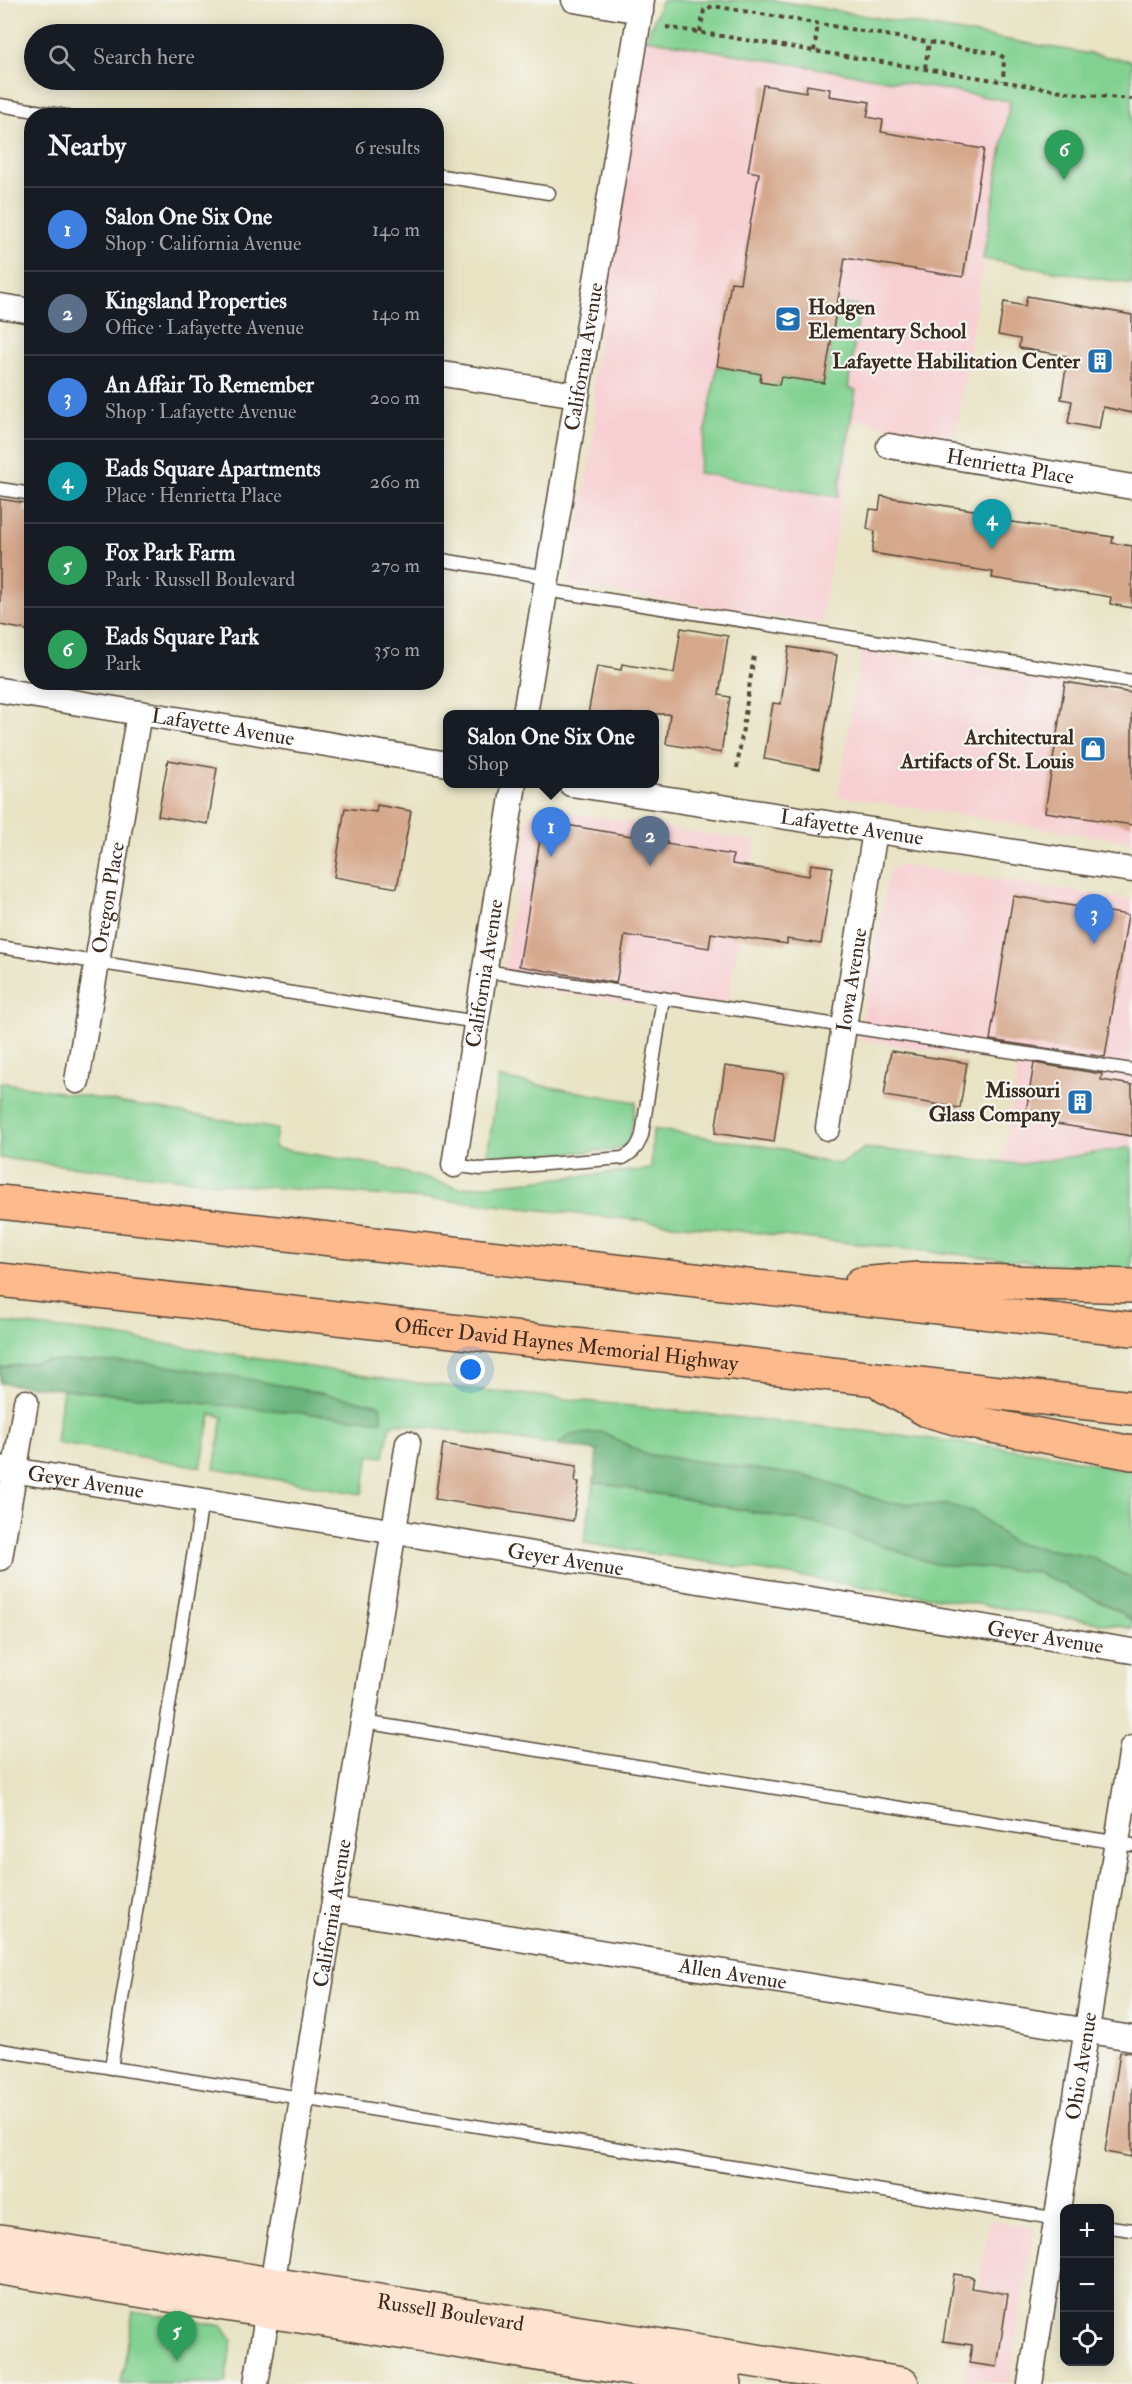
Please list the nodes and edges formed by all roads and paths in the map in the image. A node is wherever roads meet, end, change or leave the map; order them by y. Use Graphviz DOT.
graph roads {
  1 [pos="574,0"];
  2 [pos="641,5"];
  3 [pos="818,24"];
  4 [pos="666,27"];
  5 [pos="700,32"];
  6 [pos="929,42"];
  7 [pos="814,51"];
  8 [pos="924,69"];
  9 [pos="1002,81"];
  10 [pos="1132,99"];
  11 [pos="0,105"];
  12 [pos="24,109"];
  13 [pos="444,176"];
  14 [pos="549,193"];
  15 [pos="0,306"];
  16 [pos="24,310"];
  17 [pos="444,374"];
  18 [pos="577,395"];
  19 [pos="890,446"];
  20 [pos="1132,487"];
  21 [pos="0,489"];
  22 [pos="24,493"];
  23 [pos="444,561"];
  24 [pos="547,583"];
  25 [pos="754,656"];
  26 [pos="1132,681"];
  27 [pos="0,690"];
  28 [pos="526,710"];
  29 [pos="140,713"];
  30 [pos="443,763"];
  31 [pos="737,768"];
  32 [pos="513,788"];
  33 [pos="603,788"];
  34 [pos="875,831"];
  35 [pos="1132,870"];
  36 [pos="0,947"];
  37 [pos="97,962"];
  38 [pos="484,971"];
  39 [pos="663,998"];
  40 [pos="477,1022"];
  41 [pos="844,1026"];
  42 [pos="1132,1070"];
  43 [pos="77,1081"];
  44 [pos="828,1128"];
  45 [pos="454,1165"];
  46 [pos="0,1202"];
  47 [pos="0,1280"];
  48 [pos="1132,1286"];
  49 [pos="787,1290"];
  50 [pos="1132,1329"];
  51 [pos="873,1379"];
  52 [pos="26,1402"];
  53 [pos="1132,1408"];
  54 [pos="408,1443"];
  55 [pos="1132,1453"];
  56 [pos="7,1469"];
  57 [pos="202,1501"];
  58 [pos="393,1532"];
  59 [pos="0,1558"];
  60 [pos="1132,1652"];
  61 [pos="363,1722"];
  62 [pos="1132,1748"];
  63 [pos="1124,1843"];
  64 [pos="333,1909"];
  65 [pos="1087,2031"];
  66 [pos="1132,2038"];
  67 [pos="0,2050"];
  68 [pos="111,2068"];
  69 [pos="302,2098"];
  70 [pos="1063,2204"];
  71 [pos="1060,2219"];
  72 [pos="1060,2224"];
  73 [pos="1114,2228"];
  74 [pos="1132,2230"];
  75 [pos="0,2241"];
  76 [pos="0,2268"];
  77 [pos="270,2297"];
  78 [pos="256,2384"];
  79 [pos="725,2384"];
  80 [pos="902,2384"];
  81 [pos="1030,2384"];
  1 -- 2 [label="street"];
  2 -- 18 [label="street, California Avenue"];
  3 -- 5 [label="path"];
  3 -- 6 [label="path"];
  3 -- 7 [label="path"];
  4 -- 5 [label="path"];
  5 -- 7 [label="path"];
  6 -- 8 [label="path"];
  6 -- 9 [label="path"];
  7 -- 8 [label="path"];
  8 -- 9 [label="path"];
  9 -- 10 [label="path"];
  11 -- 12 [label="lane"];
  13 -- 14 [label="lane"];
  15 -- 16 [label="street"];
  17 -- 18 [label="street"];
  18 -- 24 [label="street, California Avenue"];
  19 -- 20 [label="street, Henrietta Place"];
  21 -- 22 [label="lane"];
  23 -- 24 [label="lane"];
  24 -- 26 [label="lane"];
  24 -- 28 [label="street, California Avenue"];
  25 -- 31 [label="path"];
  27 -- 29 [label="street, Lafayette Avenue"];
  29 -- 30 [label="street, Lafayette Avenue"];
  29 -- 37 [label="street, Oregon Place"];
  32 -- 38 [label="street, California Avenue"];
  33 -- 34 [label="street, Lafayette Avenue"];
  34 -- 35 [label="street, Lafayette Avenue"];
  34 -- 41 [label="street, Iowa Avenue"];
  36 -- 37 [label="lane"];
  37 -- 40 [label="lane"];
  37 -- 43 [label="street, Oregon Place"];
  38 -- 39 [label="lane"];
  38 -- 40 [label="street, California Avenue"];
  39 -- 41 [label="lane"];
  39 -- 45 [label="lane"];
  40 -- 45 [label="street, California Avenue"];
  41 -- 42 [label="lane"];
  41 -- 44 [label="street, Iowa Avenue"];
  46 -- 49 [label="highway"];
  47 -- 51 [label="highway, Officer David Haynes Memorial Highway"];
  48 -- 49 [label="highway"];
  49 -- 50 [label="highway"];
  51 -- 53 [label="highway, Officer David Haynes Memorial Highway"];
  51 -- 55 [label="highway"];
  52 -- 56 [label="street"];
  54 -- 58 [label="street, California Avenue"];
  56 -- 57 [label="street, Geyer Avenue"];
  56 -- 59 [label="street"];
  57 -- 58 [label="street, Geyer Avenue"];
  57 -- 68 [label="lane"];
  58 -- 60 [label="street, Geyer Avenue"];
  58 -- 61 [label="street, California Avenue"];
  61 -- 63 [label="lane"];
  61 -- 64 [label="street, California Avenue"];
  62 -- 63 [label="street, Ohio Avenue"];
  63 -- 65 [label="street, Ohio Avenue"];
  64 -- 65 [label="street, Allen Avenue"];
  64 -- 69 [label="street, California Avenue"];
  65 -- 66 [label="street, Allen Avenue"];
  65 -- 70 [label="street, Ohio Avenue"];
  67 -- 68 [label="lane"];
  68 -- 69 [label="lane"];
  69 -- 71 [label="lane"];
  69 -- 77 [label="street, California Avenue"];
  72 -- 81 [label="street, Ohio Avenue"];
  73 -- 74 [label="lane"];
  75 -- 77 [label="main road, Russell Boulevard"];
  76 -- 77 [label="main road, Russell Boulevard"];
  77 -- 78 [label="street, California Avenue"];
  77 -- 79 [label="main road, Russell Boulevard"];
  77 -- 80 [label="main road, Russell Boulevard"];
}
